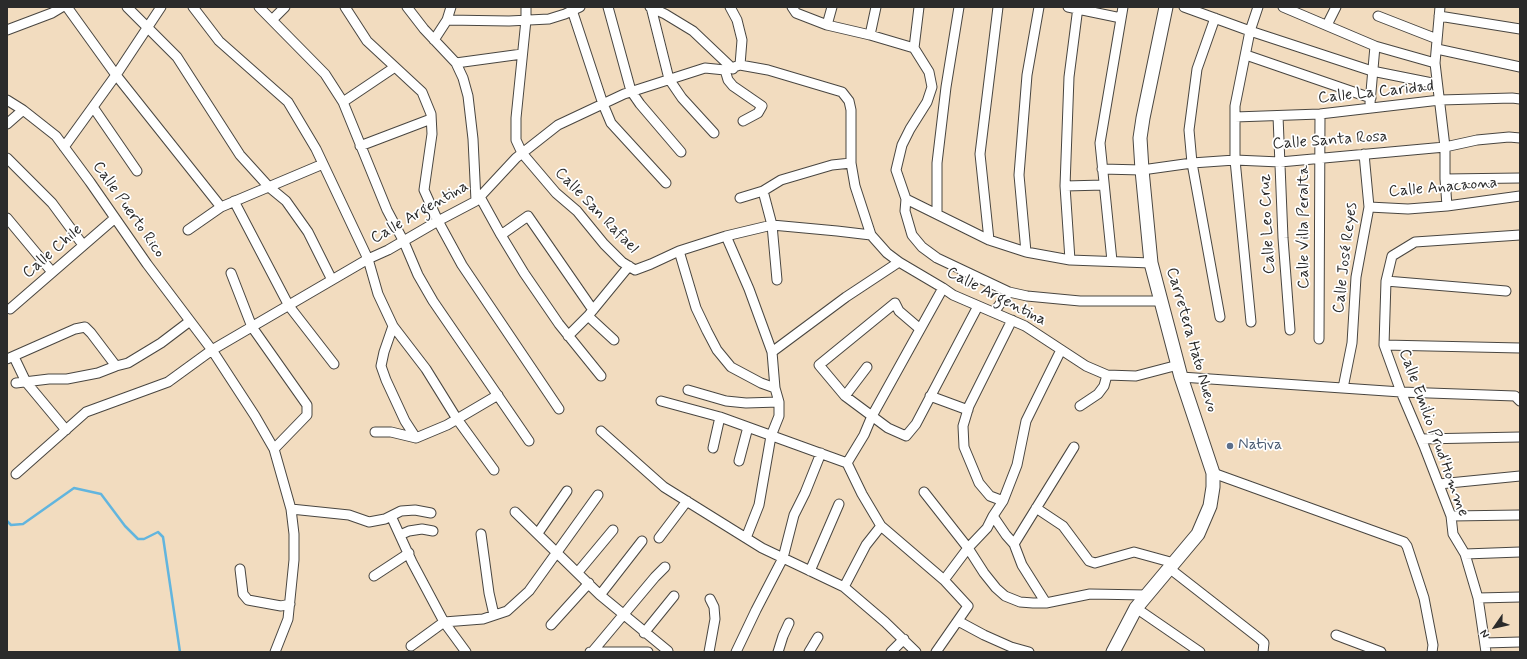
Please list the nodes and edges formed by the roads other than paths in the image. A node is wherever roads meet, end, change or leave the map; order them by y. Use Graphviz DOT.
graph roads {
  1 [pos="62,7"];
  2 [pos="67,7"];
  3 [pos="128,7"];
  4 [pos="161,7"];
  5 [pos="193,7"];
  6 [pos="259,7"];
  7 [pos="285,7"];
  8 [pos="345,7"];
  9 [pos="407,7"];
  10 [pos="451,7"];
  11 [pos="526,7"];
  12 [pos="608,7"];
  13 [pos="650,7"];
  14 [pos="730,7"];
  15 [pos="792,7"];
  16 [pos="832,7"];
  17 [pos="876,7"];
  18 [pos="920,7"];
  19 [pos="959,7"];
  20 [pos="998,7"];
  21 [pos="1039,7"];
  22 [pos="1123,7"];
  23 [pos="1166,7"];
  24 [pos="1184,7"];
  25 [pos="1258,7"];
  26 [pos="1283,7"];
  27 [pos="1336,7"];
  28 [pos="574,8"];
  29 [pos="1074,8"];
  30 [pos="50,10"];
  31 [pos="666,10"];
  32 [pos="1440,12"];
  33 [pos="1378,16"];
  34 [pos="1121,18"];
  35 [pos="1215,18"];
  36 [pos="272,20"];
  37 [pos="447,20"];
  38 [pos="526,20"];
  39 [pos="828,25"];
  40 [pos="1327,25"];
  41 [pos="8,27"];
  42 [pos="147,29"];
  43 [pos="1520,29"];
  44 [pos="1250,31"];
  45 [pos="870,35"];
  46 [pos="1437,39"];
  47 [pos="434,40"];
  48 [pos="1374,46"];
  49 [pos="914,48"];
  50 [pos="1437,49"];
  51 [pos="522,54"];
  52 [pos="1246,55"];
  53 [pos="1435,63"];
  54 [pos="456,64"];
  55 [pos="395,67"];
  56 [pos="1520,67"];
  57 [pos="732,68"];
  58 [pos="1372,72"];
  59 [pos="116,75"];
  60 [pos="669,79"];
  61 [pos="1438,84"];
  62 [pos="631,91"];
  63 [pos="1371,98"];
  64 [pos="1520,99"];
  65 [pos="7,100"];
  66 [pos="1440,100"];
  67 [pos="343,102"];
  68 [pos="603,104"];
  69 [pos="92,107"];
  70 [pos="1370,108"];
  71 [pos="23,110"];
  72 [pos="1320,114"];
  73 [pos="1235,116"];
  74 [pos="1278,116"];
  75 [pos="431,119"];
  76 [pos="743,121"];
  77 [pos="7,124"];
  78 [pos="714,134"];
  79 [pos="1520,138"];
  80 [pos="360,146"];
  81 [pos="64,147"];
  82 [pos="1445,147"];
  83 [pos="681,152"];
  84 [pos="522,153"];
  85 [pos="1364,154"];
  86 [pos="7,158"];
  87 [pos="1321,159"];
  88 [pos="1235,160"];
  89 [pos="1280,162"];
  90 [pos="851,163"];
  91 [pos="1192,163"];
  92 [pos="323,164"];
  93 [pos="1102,169"];
  94 [pos="1142,170"];
  95 [pos="137,172"];
  96 [pos="1520,178"];
  97 [pos="1445,179"];
  98 [pos="666,183"];
  99 [pos="1104,185"];
  100 [pos="1065,186"];
  101 [pos="269,187"];
  102 [pos="763,191"];
  103 [pos="1520,196"];
  104 [pos="740,198"];
  105 [pos="478,199"];
  106 [pos="906,199"];
  107 [pos="234,201"];
  108 [pos="1447,206"];
  109 [pos="221,207"];
  110 [pos="1369,207"];
  111 [pos="937,214"];
  112 [pos="7,218"];
  113 [pos="115,218"];
  114 [pos="438,221"];
  115 [pos="772,225"];
  116 [pos="188,230"];
  117 [pos="501,235"];
  118 [pos="1520,235"];
  119 [pos="726,236"];
  120 [pos="871,236"];
  121 [pos="989,240"];
  122 [pos="404,242"];
  123 [pos="83,245"];
  124 [pos="679,252"];
  125 [pos="1026,252"];
  126 [pos="368,259"];
  127 [pos="1070,260"];
  128 [pos="1112,261"];
  129 [pos="899,262"];
  130 [pos="1151,263"];
  131 [pos="629,266"];
  132 [pos="52,272"];
  133 [pos="231,272"];
  134 [pos="332,280"];
  135 [pos="777,280"];
  136 [pos="1386,281"];
  137 [pos="943,288"];
  138 [pos="1506,291"];
  139 [pos="1009,292"];
  140 [pos="1161,301"];
  141 [pos="289,306"];
  142 [pos="978,306"];
  143 [pos="10,309"];
  144 [pos="994,312"];
  145 [pos="590,313"];
  146 [pos="1220,317"];
  147 [pos="1012,320"];
  148 [pos="190,321"];
  149 [pos="1251,322"];
  150 [pos="393,326"];
  151 [pos="252,327"];
  152 [pos="920,329"];
  153 [pos="1290,330"];
  154 [pos="568,336"];
  155 [pos="1319,339"];
  156 [pos="614,340"];
  157 [pos="1384,345"];
  158 [pos="1520,348"];
  159 [pos="212,350"];
  160 [pos="1061,350"];
  161 [pos="772,352"];
  162 [pos="10,358"];
  163 [pos="334,364"];
  164 [pos="116,366"];
  165 [pos="867,367"];
  166 [pos="1180,371"];
  167 [pos="601,376"];
  168 [pos="1106,376"];
  169 [pos="26,382"];
  170 [pos="16,383"];
  171 [pos="775,388"];
  172 [pos="1343,388"];
  173 [pos="688,390"];
  174 [pos="1401,392"];
  175 [pos="498,395"];
  176 [pos="845,396"];
  177 [pos="930,396"];
  178 [pos="661,401"];
  179 [pos="1520,401"];
  180 [pos="779,402"];
  181 [pos="1080,406"];
  182 [pos="559,409"];
  183 [pos="968,410"];
  184 [pos="872,416"];
  185 [pos="720,417"];
  186 [pos="457,419"];
  187 [pos="748,427"];
  188 [pos="66,430"];
  189 [pos="601,431"];
  190 [pos="375,432"];
  191 [pos="771,436"];
  192 [pos="1520,437"];
  193 [pos="416,438"];
  194 [pos="1421,439"];
  195 [pos="528,441"];
  196 [pos="1074,447"];
  197 [pos="713,448"];
  198 [pos="274,449"];
  199 [pos="821,453"];
  200 [pos="739,460"];
  201 [pos="847,463"];
  202 [pos="494,470"];
  203 [pos="16,474"];
  204 [pos="1213,474"];
  205 [pos="1520,476"];
  206 [pos="1439,484"];
  207 [pos="567,491"];
  208 [pos="924,492"];
  209 [pos="598,495"];
  210 [pos="687,501"];
  211 [pos="1003,501"];
  212 [pos="839,504"];
  213 [pos="1036,508"];
  214 [pos="291,509"];
  215 [pos="515,512"];
  216 [pos="431,513"];
  217 [pos="391,516"];
  218 [pos="993,516"];
  219 [pos="1451,516"];
  220 [pos="1520,516"];
  221 [pos="881,526"];
  222 [pos="613,530"];
  223 [pos="433,531"];
  224 [pos="538,533"];
  225 [pos="481,534"];
  226 [pos="400,535"];
  227 [pos="659,538"];
  228 [pos="746,538"];
  229 [pos="642,541"];
  230 [pos="1014,544"];
  231 [pos="968,548"];
  232 [pos="1520,552"];
  233 [pos="408,553"];
  234 [pos="557,553"];
  235 [pos="1465,554"];
  236 [pos="783,558"];
  237 [pos="1172,565"];
  238 [pos="665,567"];
  239 [pos="240,570"];
  240 [pos="810,571"];
  241 [pos="578,572"];
  242 [pos="374,576"];
  243 [pos="944,580"];
  244 [pos="589,583"];
  245 [pos="844,587"];
  246 [pos="600,595"];
  247 [pos="1146,595"];
  248 [pos="674,596"];
  249 [pos="1520,597"];
  250 [pos="1478,598"];
  251 [pos="710,599"];
  252 [pos="1046,603"];
  253 [pos="290,604"];
  254 [pos="1136,608"];
  255 [pos="623,614"];
  256 [pos="494,615"];
  257 [pos="958,621"];
  258 [pos="444,622"];
  259 [pos="789,624"];
  260 [pos="551,625"];
  261 [pos="644,633"];
  262 [pos="1336,635"];
  263 [pos="818,637"];
  264 [pos="904,639"];
  265 [pos="1520,642"];
  266 [pos="411,646"];
  267 [pos="1485,648"];
  268 [pos="276,652"];
  269 [pos="466,652"];
  270 [pos="590,652"];
  271 [pos="593,652"];
  272 [pos="649,652"];
  273 [pos="669,652"];
  274 [pos="709,652"];
  275 [pos="736,652"];
  276 [pos="778,652"];
  277 [pos="809,652"];
  278 [pos="891,652"];
  279 [pos="916,652"];
  280 [pos="936,652"];
  281 [pos="1029,652"];
  282 [pos="1113,652"];
  283 [pos="1200,652"];
  284 [pos="1263,652"];
  285 [pos="1382,652"];
  286 [pos="1432,652"];
  1 -- 30 [label="street"];
  2 -- 59 [label="street"];
  3 -- 42 [label="street"];
  4 -- 42 [label="street"];
  5 -- 92 [label="street"];
  6 -- 36 [label="street"];
  7 -- 36 [label="street"];
  8 -- 55 [label="street"];
  9 -- 47 [label="street"];
  10 -- 37 [label="street"];
  11 -- 38 [label="street, Calle San Rafael"];
  12 -- 62 [label="street"];
  13 -- 31 [label="street"];
  13 -- 60 [label="street"];
  14 -- 57 [label="street"];
  15 -- 39 [label="street"];
  16 -- 39 [label="street"];
  17 -- 45 [label="street"];
  18 -- 49 [label="street"];
  19 -- 111 [label="street"];
  20 -- 121 [label="street"];
  21 -- 125 [label="street"];
  22 -- 34 [label="street"];
  23 -- 94 [label="main road, Carretera Hato Nuevo"];
  24 -- 35 [label="street"];
  25 -- 44 [label="street"];
  26 -- 40 [label="street"];
  27 -- 40 [label="street"];
  28 -- 38 [label="street"];
  28 -- 68 [label="street"];
  29 -- 34 [label="street"];
  29 -- 100 [label="street"];
  30 -- 41 [label="street"];
  31 -- 57 [label="street"];
  32 -- 43 [label="street"];
  32 -- 46 [label="street"];
  33 -- 46 [label="street"];
  34 -- 93 [label="street"];
  35 -- 44 [label="street"];
  35 -- 91 [label="street"];
  36 -- 67 [label="street"];
  37 -- 38 [label="street"];
  37 -- 47 [label="street"];
  38 -- 51 [label="street, Calle San Rafael"];
  39 -- 45 [label="street"];
  40 -- 48 [label="street"];
  42 -- 59 [label="street"];
  42 -- 101 [label="street"];
  44 -- 52 [label="street"];
  44 -- 58 [label="street"];
  45 -- 49 [label="street"];
  46 -- 50 [label="street"];
  47 -- 54 [label="street"];
  48 -- 53 [label="street"];
  48 -- 58 [label="street"];
  49 -- 106 [label="street"];
  50 -- 53 [label="street"];
  50 -- 56 [label="street"];
  51 -- 54 [label="street"];
  51 -- 84 [label="street, Calle San Rafael"];
  52 -- 63 [label="street"];
  52 -- 73 [label="street"];
  53 -- 61 [label="street"];
  54 -- 105 [label="street"];
  55 -- 67 [label="street"];
  55 -- 75 [label="street"];
  57 -- 60 [label="street, Calle Argentina"];
  57 -- 76 [label="street"];
  57 -- 90 [label="street, Calle Argentina"];
  58 -- 61 [label="street"];
  58 -- 63 [label="street"];
  59 -- 69 [label="street"];
  59 -- 109 [label="street"];
  60 -- 62 [label="street, Calle Argentina"];
  60 -- 78 [label="street"];
  61 -- 66 [label="street"];
  62 -- 68 [label="street, Calle Argentina"];
  62 -- 83 [label="street"];
  63 -- 70 [label="street"];
  64 -- 66 [label="street, Calle La Caridad"];
  65 -- 71 [label="street, Calle Puerto Rico"];
  66 -- 70 [label="street, Calle La Caridad"];
  66 -- 82 [label="street"];
  67 -- 80 [label="street"];
  68 -- 84 [label="street, Calle Argentina"];
  68 -- 98 [label="street"];
  69 -- 81 [label="street"];
  69 -- 95 [label="street"];
  70 -- 72 [label="street, Calle La Caridad"];
  71 -- 77 [label="street"];
  71 -- 81 [label="street, Calle Puerto Rico"];
  72 -- 74 [label="street, Calle La Caridad"];
  72 -- 87 [label="street, Calle Villa Peralta"];
  73 -- 74 [label="street, Calle La Caridad"];
  73 -- 88 [label="street"];
  74 -- 89 [label="street, Calle Leo Cruz"];
  75 -- 80 [label="street"];
  75 -- 114 [label="street"];
  79 -- 82 [label="street, Calle Santa Rosa"];
  80 -- 122 [label="street"];
  81 -- 113 [label="street, Calle Puerto Rico"];
  82 -- 85 [label="street, Calle Santa Rosa"];
  82 -- 97 [label="street"];
  84 -- 105 [label="street, Calle Argentina"];
  84 -- 131 [label="street, Calle San Rafael"];
  85 -- 87 [label="street, Calle Santa Rosa"];
  85 -- 110 [label="street, Calle José Reyes"];
  86 -- 123 [label="street"];
  87 -- 89 [label="street, Calle Santa Rosa"];
  87 -- 155 [label="street, Calle Villa Peralta"];
  88 -- 89 [label="street, Calle Santa Rosa"];
  88 -- 91 [label="street, Calle Santa Rosa"];
  88 -- 149 [label="street"];
  89 -- 153 [label="street, Calle Leo Cruz"];
  90 -- 102 [label="street"];
  90 -- 120 [label="street, Calle Argentina"];
  91 -- 94 [label="street, Calle Santa Rosa"];
  91 -- 146 [label="street"];
  92 -- 101 [label="street"];
  92 -- 126 [label="street"];
  93 -- 94 [label="street, Calle Santa Rosa"];
  93 -- 99 [label="street"];
  94 -- 130 [label="main road, Carretera Hato Nuevo"];
  96 -- 97 [label="street, Calle Anacaona"];
  97 -- 108 [label="street"];
  99 -- 100 [label="street"];
  99 -- 128 [label="street"];
  100 -- 127 [label="street"];
  101 -- 107 [label="street"];
  101 -- 134 [label="street"];
  102 -- 104 [label="street"];
  102 -- 115 [label="street"];
  103 -- 108 [label="street, Calle Anacaona"];
  105 -- 114 [label="street, Calle Argentina"];
  105 -- 117 [label="street"];
  106 -- 111 [label="street"];
  106 -- 139 [label="street"];
  107 -- 109 [label="street"];
  107 -- 141 [label="street"];
  108 -- 110 [label="street, Calle Anacaona"];
  109 -- 116 [label="street"];
  110 -- 172 [label="street, Calle José Reyes"];
  111 -- 121 [label="street"];
  112 -- 132 [label="street"];
  113 -- 123 [label="street, Calle Chile"];
  113 -- 148 [label="street, Calle Puerto Rico"];
  114 -- 122 [label="street, Calle Argentina"];
  114 -- 182 [label="street"];
  115 -- 119 [label="street, Calle San Rafael"];
  115 -- 120 [label="street, Calle San Rafael"];
  115 -- 135 [label="street"];
  117 -- 145 [label="street"];
  117 -- 154 [label="street"];
  118 -- 136 [label="street, Calle Emilio Prud'Homme"];
  119 -- 124 [label="street, Calle San Rafael"];
  119 -- 161 [label="street"];
  120 -- 129 [label="street, Calle Argentina"];
  121 -- 125 [label="street"];
  122 -- 126 [label="street, Calle Argentina"];
  122 -- 175 [label="street"];
  123 -- 132 [label="street, Calle Chile"];
  124 -- 131 [label="street, Calle San Rafael"];
  124 -- 171 [label="street"];
  125 -- 127 [label="street"];
  126 -- 134 [label="street, Calle Argentina"];
  126 -- 150 [label="street"];
  127 -- 128 [label="street"];
  128 -- 130 [label="street"];
  129 -- 137 [label="street, Calle Argentina"];
  129 -- 161 [label="street"];
  130 -- 140 [label="main road, Carretera Hato Nuevo"];
  131 -- 145 [label="street"];
  132 -- 143 [label="street, Calle Chile"];
  133 -- 151 [label="street"];
  134 -- 141 [label="street, Calle Argentina"];
  136 -- 138 [label="street"];
  136 -- 157 [label="street, Calle Emilio Prud'Homme"];
  137 -- 142 [label="street, Calle Argentina"];
  137 -- 152 [label="street"];
  139 -- 140 [label="street"];
  139 -- 144 [label="street"];
  140 -- 166 [label="main road, Carretera Hato Nuevo"];
  141 -- 151 [label="street, Calle Argentina"];
  141 -- 163 [label="street"];
  142 -- 144 [label="street, Calle Argentina"];
  142 -- 177 [label="street"];
  144 -- 147 [label="street, Calle Argentina"];
  145 -- 154 [label="street"];
  145 -- 156 [label="street"];
  147 -- 160 [label="street, Calle Argentina"];
  147 -- 183 [label="street"];
  148 -- 159 [label="street, Calle Puerto Rico"];
  148 -- 164 [label="street"];
  150 -- 186 [label="street"];
  150 -- 193 [label="street"];
  151 -- 159 [label="street, Calle Argentina"];
  151 -- 198 [label="street"];
  152 -- 176 [label="street"];
  152 -- 184 [label="street"];
  154 -- 167 [label="street"];
  157 -- 158 [label="street"];
  157 -- 174 [label="street, Calle Emilio Prud'Homme"];
  159 -- 188 [label="street, Calle Argentina"];
  159 -- 198 [label="street, Calle Puerto Rico"];
  160 -- 168 [label="street, Calle Argentina"];
  160 -- 211 [label="street"];
  161 -- 171 [label="street"];
  162 -- 164 [label="street"];
  162 -- 169 [label="street"];
  164 -- 169 [label="street"];
  165 -- 176 [label="street"];
  166 -- 168 [label="street, Calle Argentina"];
  166 -- 172 [label="street, Calle Argentina"];
  166 -- 204 [label="main road, Carretera Hato Nuevo"];
  168 -- 181 [label="street"];
  169 -- 170 [label="street"];
  169 -- 188 [label="street"];
  171 -- 180 [label="street"];
  172 -- 174 [label="street, Calle Argentina"];
  173 -- 180 [label="street"];
  174 -- 179 [label="street, Calle Argentina"];
  174 -- 194 [label="street, Calle Emilio Prud'Homme"];
  175 -- 186 [label="street"];
  175 -- 195 [label="street"];
  176 -- 184 [label="street"];
  177 -- 183 [label="street"];
  177 -- 184 [label="street"];
  178 -- 185 [label="street"];
  180 -- 191 [label="street"];
  183 -- 211 [label="street"];
  184 -- 201 [label="street"];
  185 -- 187 [label="street"];
  185 -- 197 [label="street"];
  186 -- 193 [label="street"];
  186 -- 202 [label="street"];
  187 -- 191 [label="street"];
  187 -- 200 [label="street"];
  188 -- 203 [label="street, Calle Argentina"];
  189 -- 210 [label="street"];
  190 -- 193 [label="street"];
  191 -- 199 [label="street"];
  191 -- 228 [label="street"];
  192 -- 194 [label="street"];
  194 -- 206 [label="street, Calle Emilio Prud'Homme"];
  196 -- 213 [label="street"];
  198 -- 214 [label="street, Calle Puerto Rico"];
  199 -- 201 [label="street"];
  199 -- 236 [label="street"];
  201 -- 221 [label="street"];
  204 -- 237 [label="main road, Carretera Hato Nuevo"];
  204 -- 286 [label="street"];
  205 -- 206 [label="street"];
  206 -- 219 [label="street, Calle Emilio Prud'Homme"];
  207 -- 224 [label="street"];
  208 -- 231 [label="street"];
  209 -- 234 [label="street"];
  210 -- 227 [label="street"];
  210 -- 228 [label="street"];
  211 -- 218 [label="street"];
  212 -- 240 [label="street"];
  213 -- 230 [label="street"];
  213 -- 237 [label="street"];
  214 -- 217 [label="street"];
  214 -- 253 [label="street, Calle Puerto Rico"];
  215 -- 224 [label="street"];
  216 -- 217 [label="street"];
  217 -- 226 [label="street"];
  218 -- 230 [label="street"];
  218 -- 231 [label="street"];
  219 -- 220 [label="street"];
  219 -- 235 [label="street, Calle Emilio Prud'Homme"];
  221 -- 243 [label="street"];
  221 -- 245 [label="street"];
  222 -- 241 [label="street"];
  223 -- 226 [label="street"];
  224 -- 234 [label="street"];
  225 -- 256 [label="street"];
  226 -- 233 [label="street"];
  228 -- 236 [label="street"];
  229 -- 246 [label="street"];
  230 -- 252 [label="street"];
  231 -- 243 [label="street"];
  231 -- 252 [label="street"];
  232 -- 235 [label="street"];
  233 -- 242 [label="street"];
  233 -- 258 [label="street"];
  234 -- 241 [label="street"];
  234 -- 256 [label="street"];
  235 -- 250 [label="street, Calle Emilio Prud'Homme"];
  236 -- 240 [label="street"];
  236 -- 275 [label="street"];
  237 -- 247 [label="main road, Carretera Hato Nuevo"];
  237 -- 284 [label="street"];
  238 -- 255 [label="street"];
  239 -- 253 [label="street"];
  240 -- 245 [label="street"];
  241 -- 244 [label="street"];
  243 -- 257 [label="street"];
  244 -- 246 [label="street"];
  244 -- 260 [label="street"];
  245 -- 264 [label="street"];
  246 -- 255 [label="street"];
  247 -- 252 [label="street"];
  247 -- 254 [label="main road, Carretera Hato Nuevo"];
  248 -- 261 [label="street"];
  249 -- 250 [label="street"];
  250 -- 267 [label="street, Calle Emilio Prud'Homme"];
  251 -- 274 [label="street"];
  253 -- 268 [label="street, Calle Puerto Rico"];
  254 -- 282 [label="main road, Carretera Hato Nuevo"];
  254 -- 283 [label="street"];
  255 -- 261 [label="street"];
  255 -- 271 [label="street"];
  256 -- 258 [label="street"];
  257 -- 280 [label="street"];
  257 -- 281 [label="street"];
  258 -- 266 [label="street"];
  258 -- 269 [label="street"];
  259 -- 276 [label="street"];
  261 -- 273 [label="street"];
  262 -- 285 [label="street"];
  263 -- 277 [label="street"];
  264 -- 278 [label="street"];
  264 -- 279 [label="street"];
  265 -- 267 [label="street"];
  270 -- 271 [label="street"];
  271 -- 272 [label="street"];
  272 -- 273 [label="street"];
}
